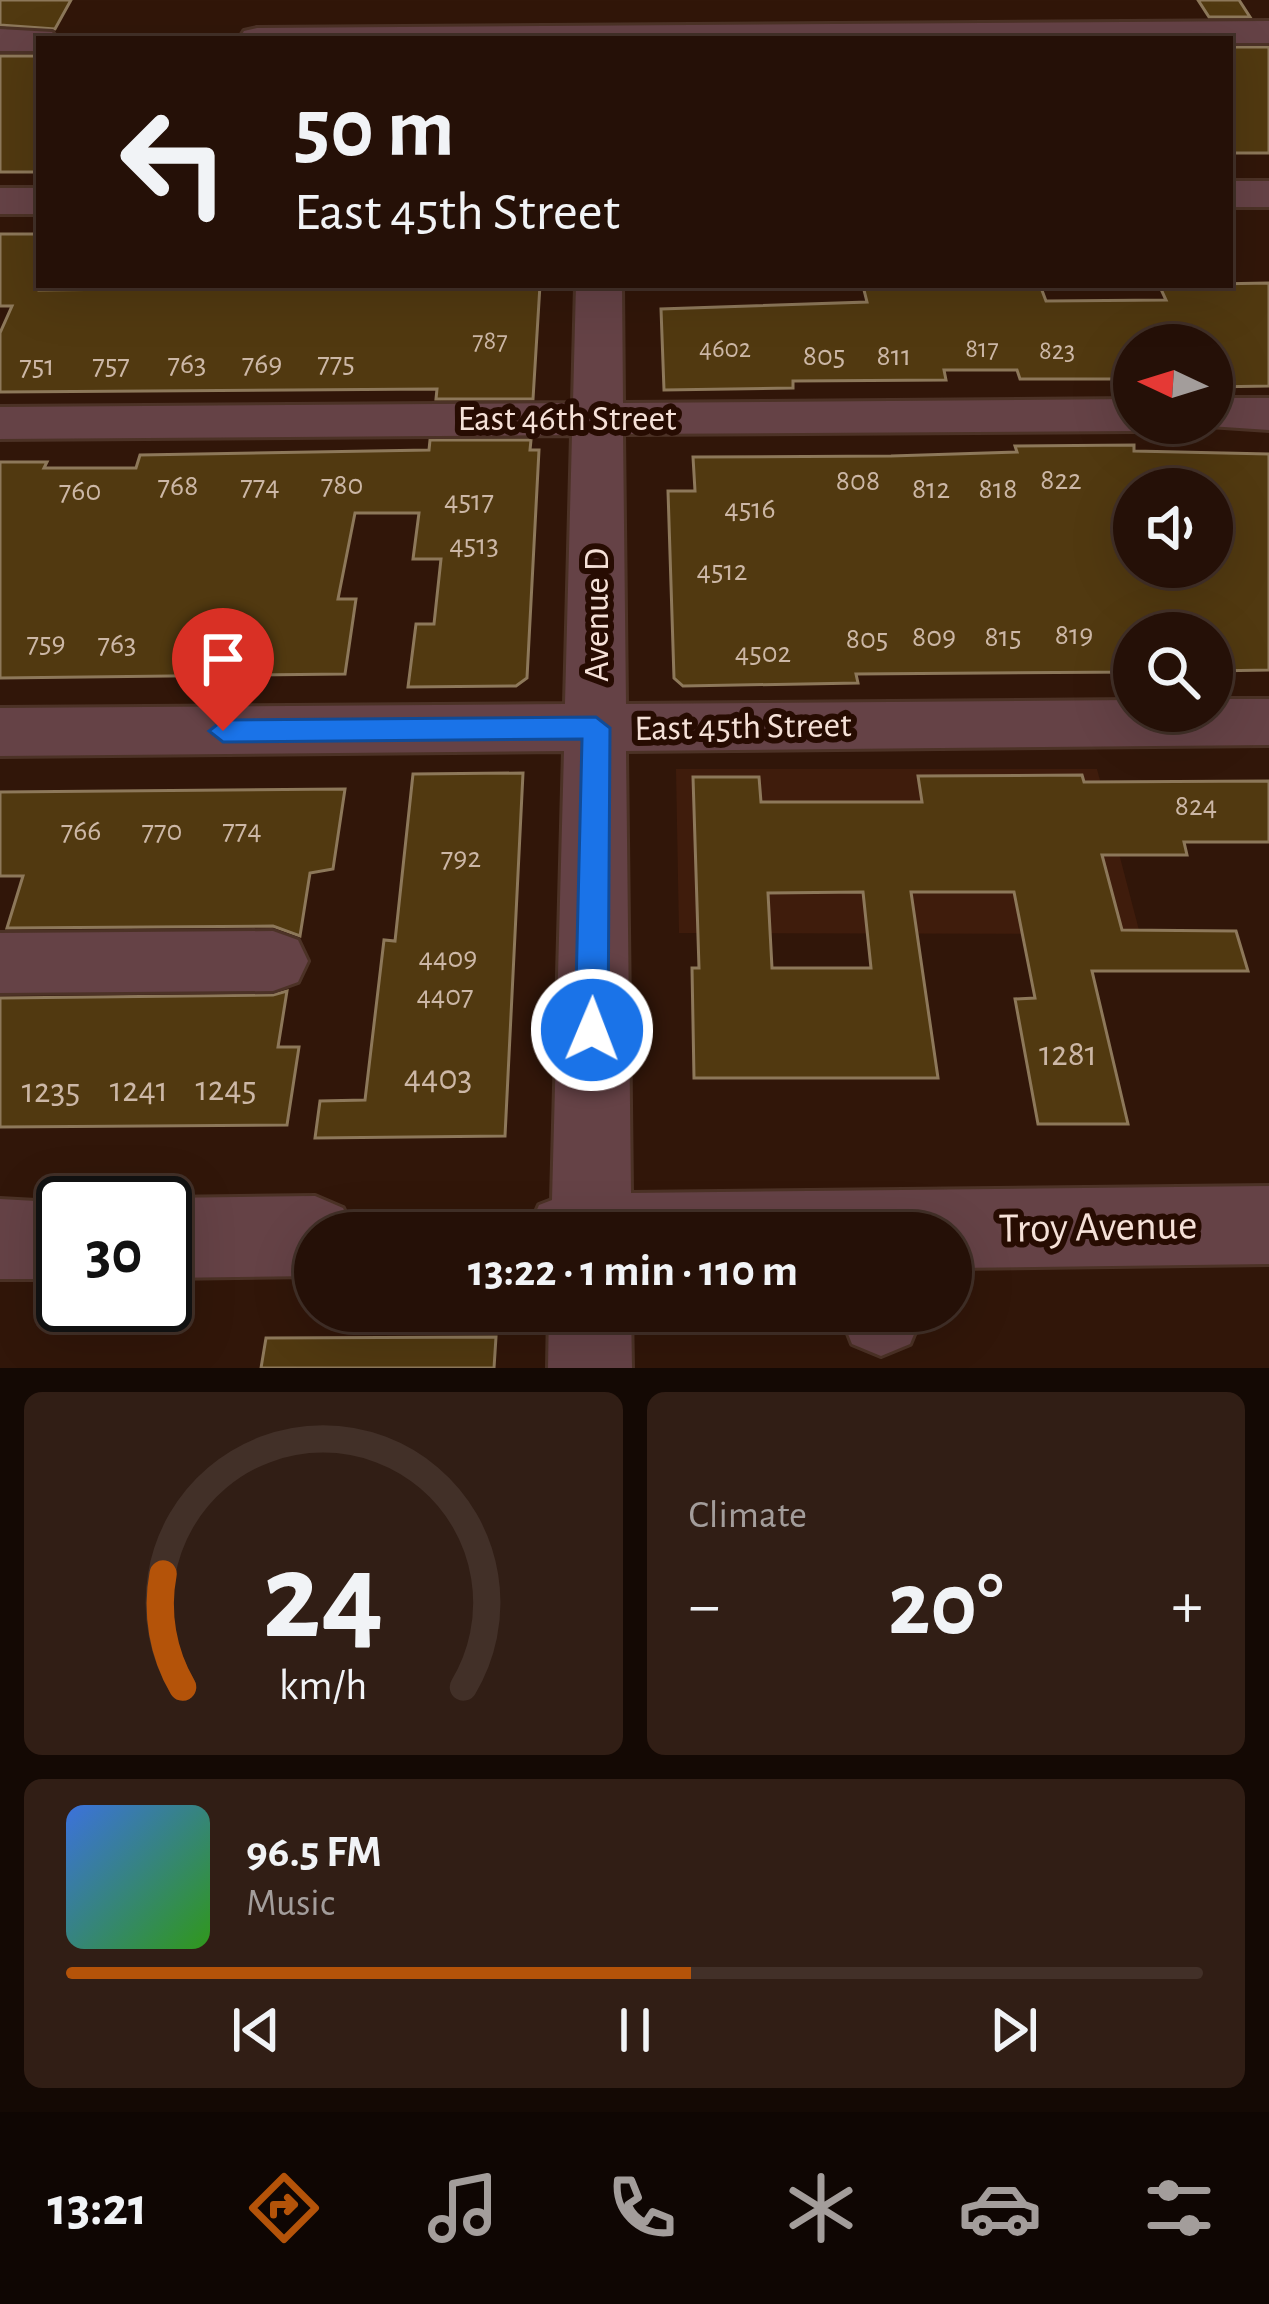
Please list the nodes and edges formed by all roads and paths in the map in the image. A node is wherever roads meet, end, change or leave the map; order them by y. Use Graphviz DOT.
graph roads {
  1 [pos="602,0"];
  2 [pos="1269,32"];
  3 [pos="601,36"];
  4 [pos="1122,36"];
  5 [pos="0,40"];
  6 [pos="36,40"];
  7 [pos="1233,194"];
  8 [pos="1269,194"];
  9 [pos="0,201"];
  10 [pos="36,201"];
  11 [pos="599,288"];
  12 [pos="1233,414"];
  13 [pos="1269,414"];
  14 [pos="1113,415"];
  15 [pos="598,419"];
  16 [pos="0,423"];
  17 [pos="1269,722"];
  18 [pos="596,728"];
  19 [pos="0,732"];
  20 [pos="273,961"];
  21 [pos="0,963"];
  22 [pos="591,1212"];
  23 [pos="1269,1225"];
  24 [pos="972,1230"];
  25 [pos="294,1236"];
  26 [pos="192,1238"];
  27 [pos="0,1239"];
  28 [pos="36,1239"];
  29 [pos="590,1332"];
  30 [pos="590,1368"];
  1 -- 3 [label="street"];
  2 -- 4 [label="street"];
  5 -- 6 [label="street"];
  7 -- 8 [label="street"];
  9 -- 10 [label="street"];
  11 -- 15 [label="street, Avenue D"];
  12 -- 13 [label="street"];
  14 -- 15 [label="street, East 46th Street"];
  15 -- 16 [label="street, East 46th Street"];
  15 -- 18 [label="street, Avenue D"];
  17 -- 18 [label="street, East 45th Street"];
  18 -- 19 [label="street, East 45th Street"];
  18 -- 22 [label="street, Avenue D"];
  20 -- 21 [label="street"];
  23 -- 24 [label="street, Troy Avenue"];
  25 -- 26 [label="street"];
  27 -- 28 [label="street"];
  29 -- 30 [label="street"];
}
